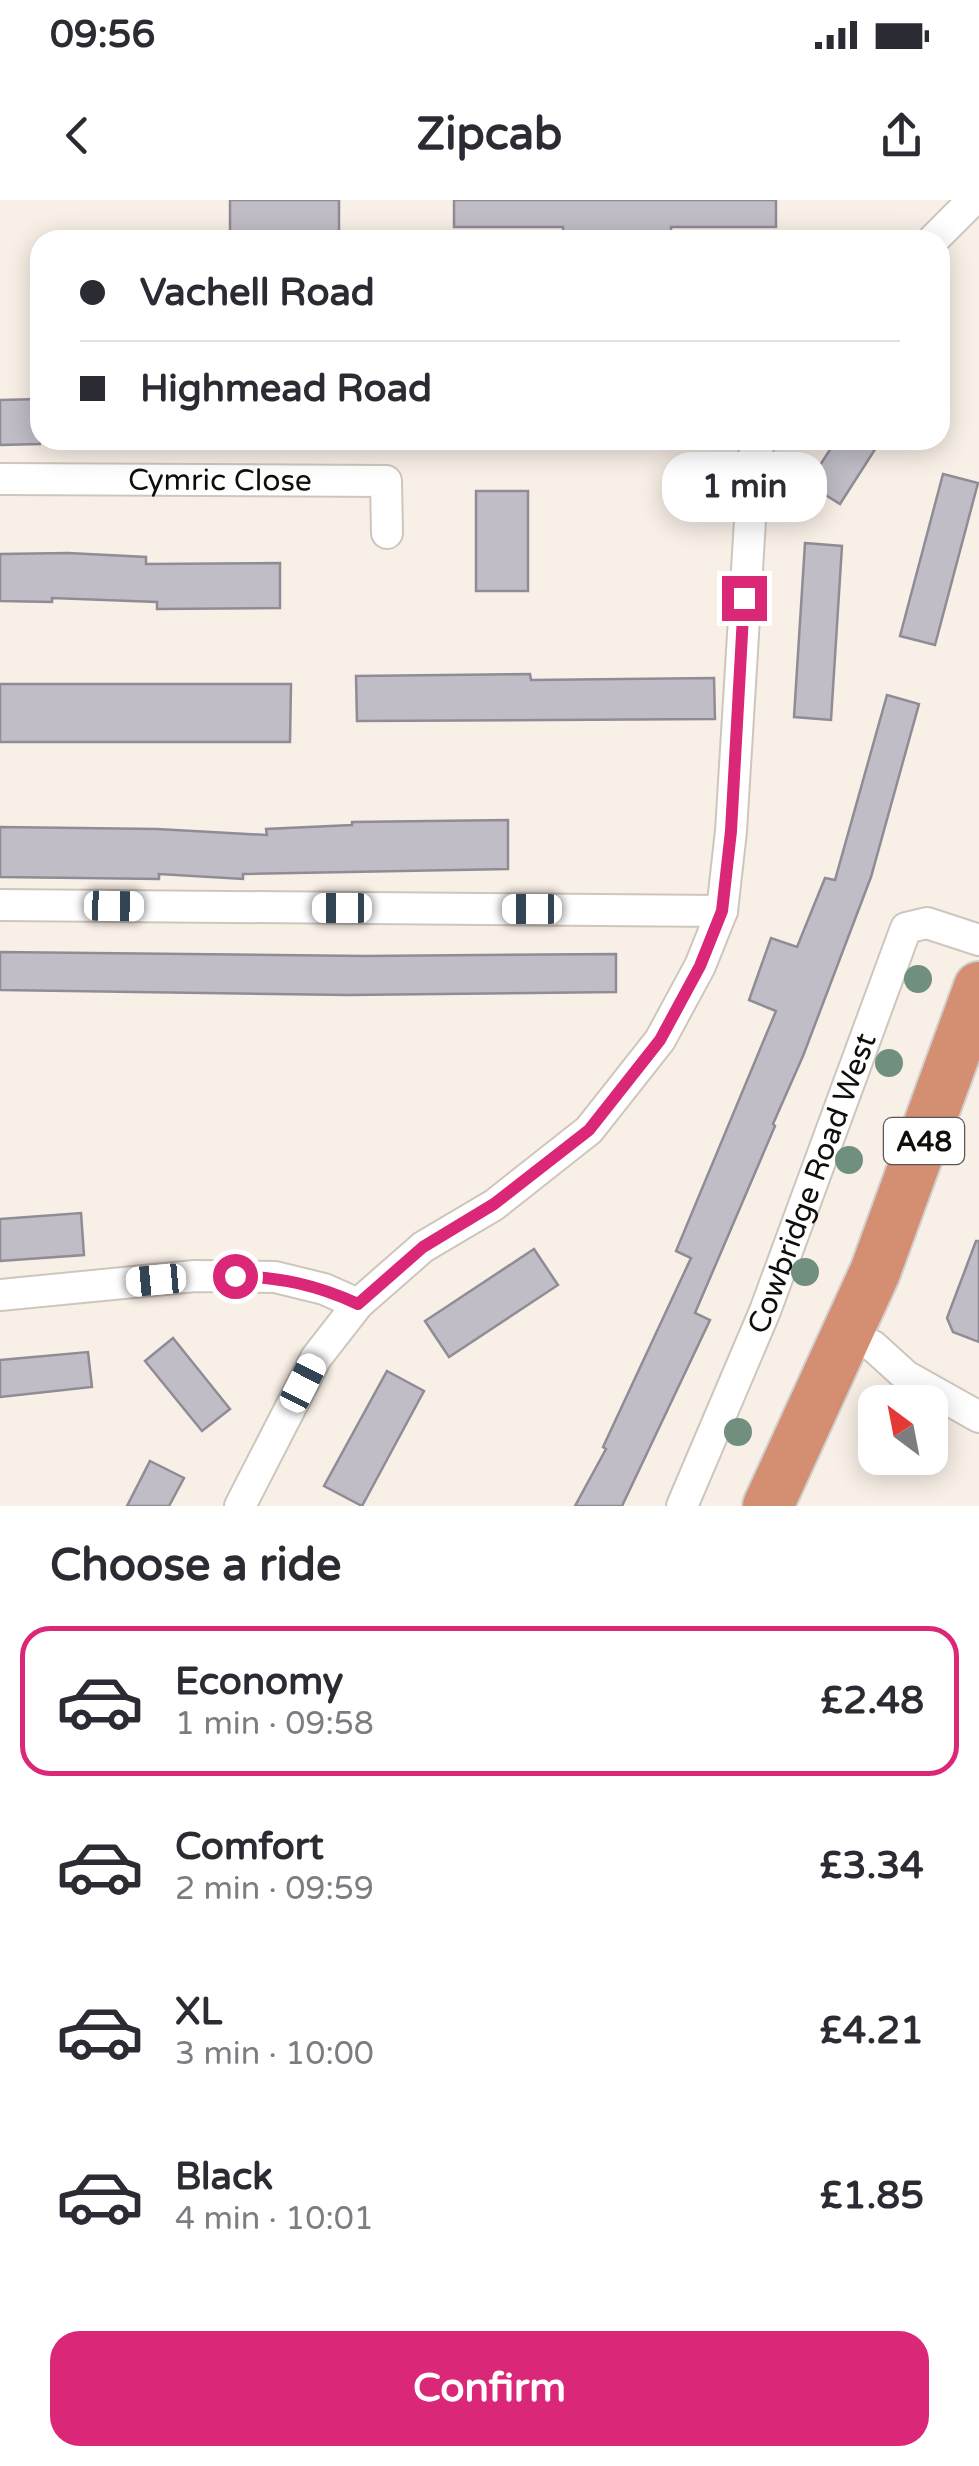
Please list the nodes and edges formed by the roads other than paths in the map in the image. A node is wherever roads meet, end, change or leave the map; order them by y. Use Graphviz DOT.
graph roads {
  1 [pos="973,200"];
  2 [pos="943,230"];
  3 [pos="756,450"];
  4 [pos="0,479"];
  5 [pos="387,533"];
  6 [pos="0,905"];
  7 [pos="722,911"];
  8 [pos="979,940"];
  9 [pos="979,987"];
  10 [pos="0,1294"];
  11 [pos="358,1304"];
  12 [pos="848,1335"];
  13 [pos="979,1418"];
  14 [pos="240,1506"];
  15 [pos="682,1506"];
  16 [pos="768,1506"];
  1 -- 2 [label="street"];
  3 -- 7 [label="street"];
  4 -- 5 [label="street, Cymric Close"];
  6 -- 7 [label="street"];
  7 -- 11 [label="street"];
  8 -- 15 [label="street, Cowbridge Road West"];
  9 -- 12 [label="highway, A48"];
  10 -- 11 [label="street"];
  11 -- 14 [label="street"];
  12 -- 13 [label="street"];
  12 -- 16 [label="highway, A48"];
}
